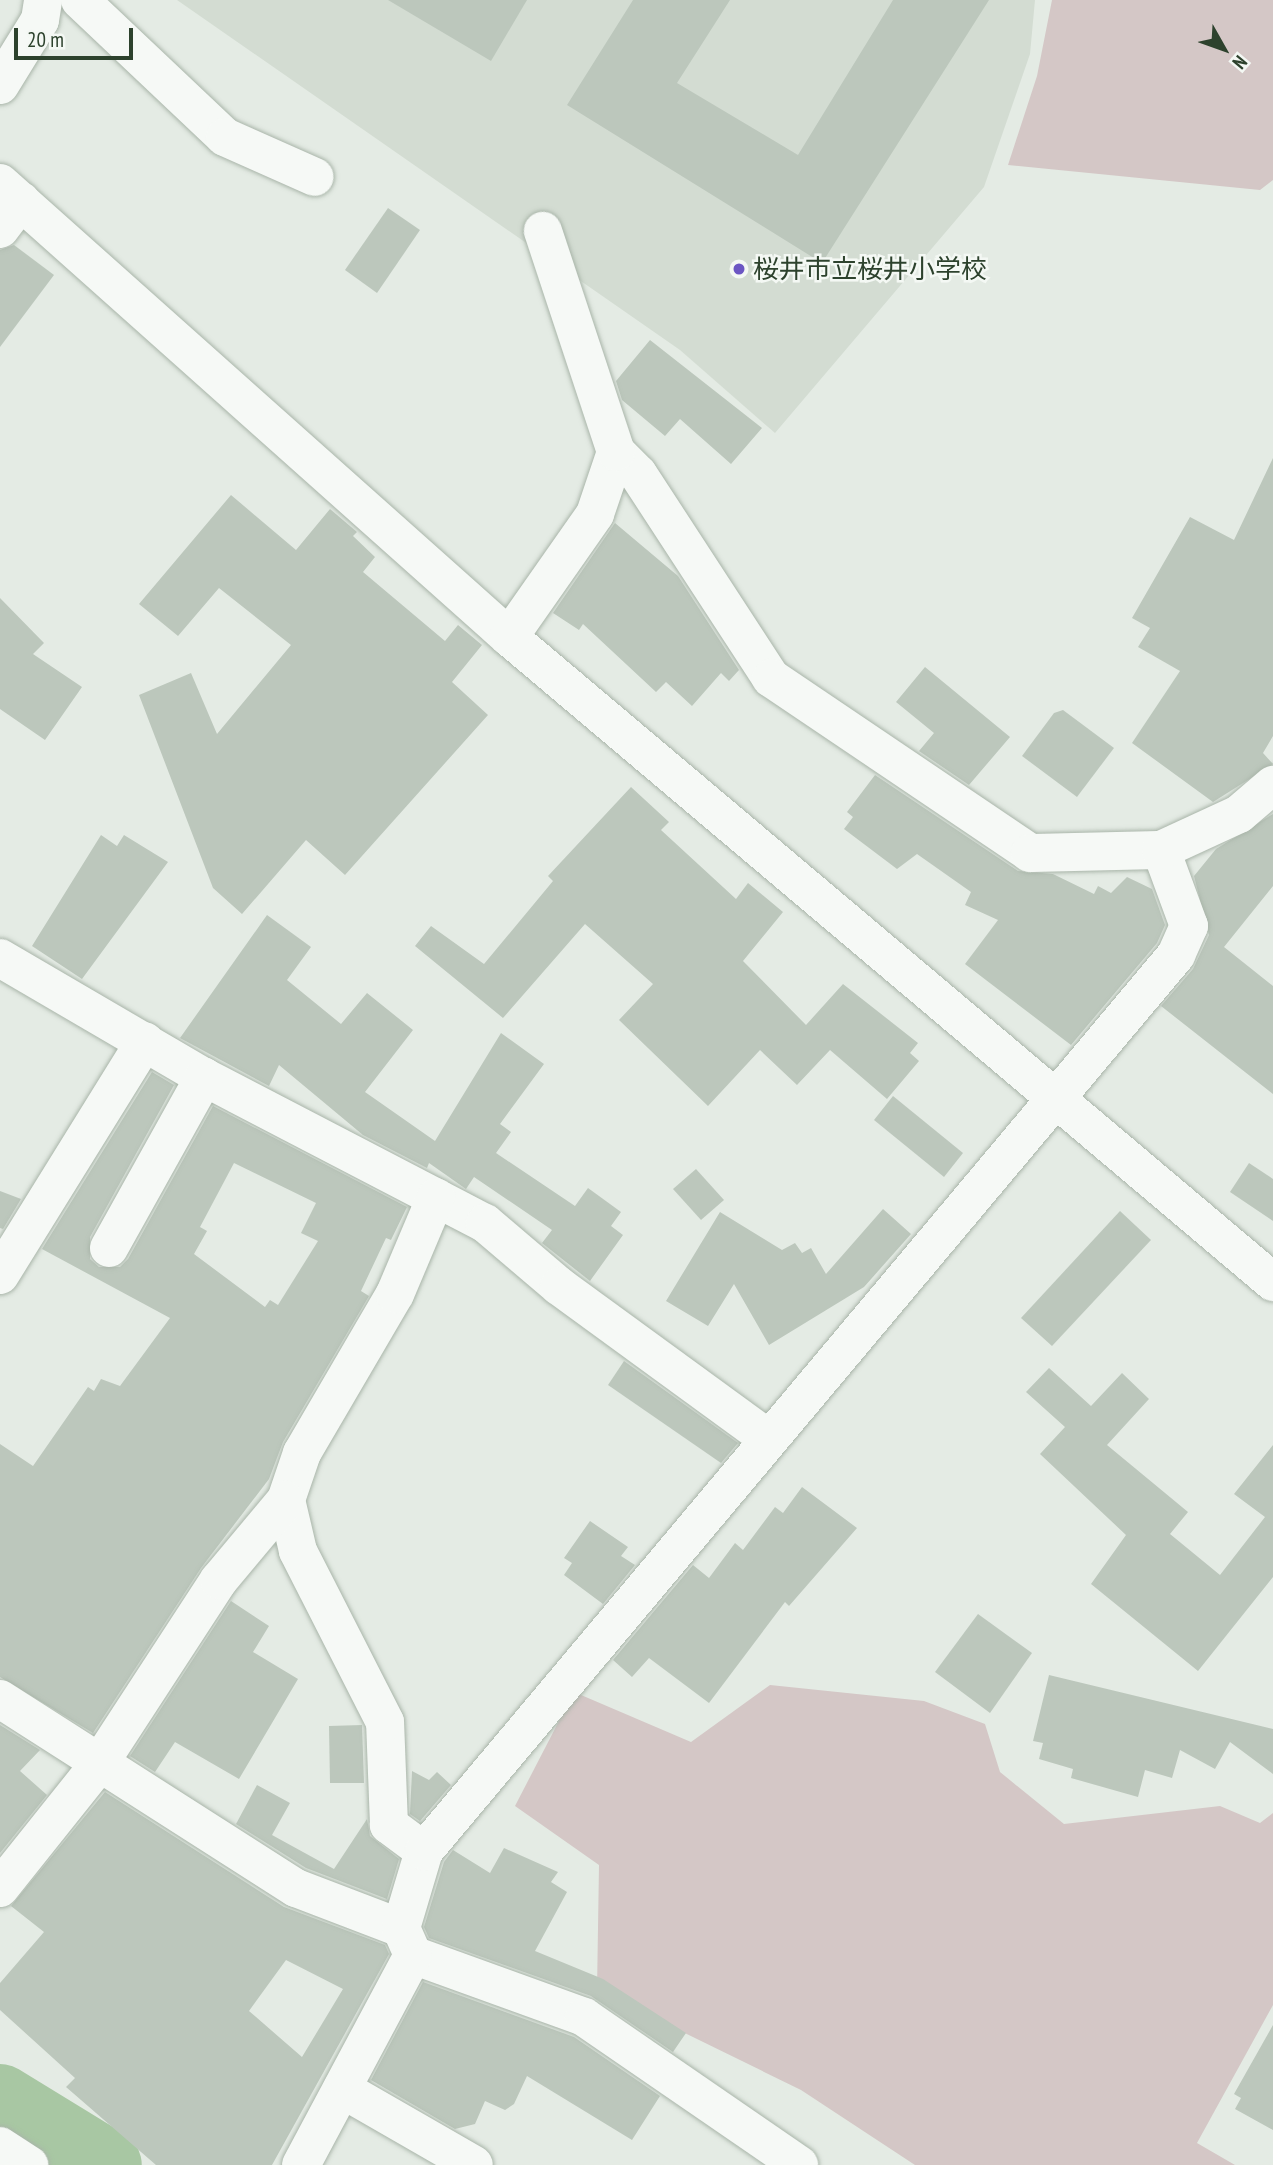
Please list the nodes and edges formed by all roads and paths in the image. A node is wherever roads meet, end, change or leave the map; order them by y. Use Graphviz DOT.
graph roads {
  1 [pos="43,0"];
  2 [pos="80,0"];
  3 [pos="0,85"];
  4 [pos="315,177"];
  5 [pos="7,205"];
  6 [pos="543,231"];
  7 [pos="616,452"];
  8 [pos="509,637"];
  9 [pos="1273,785"];
  10 [pos="1161,850"];
  11 [pos="0,958"];
  12 [pos="145,1041"];
  13 [pos="204,1077"];
  14 [pos="1052,1098"];
  15 [pos="436,1197"];
  16 [pos="108,1248"];
  17 [pos="0,1275"];
  18 [pos="1273,1282"];
  19 [pos="766,1437"];
  20 [pos="286,1500"];
  21 [pos="0,1699"];
  22 [pos="99,1764"];
  23 [pos="424,1851"];
  24 [pos="0,1888"];
  25 [pos="407,1941"];
  26 [pos="342,2089"];
  27 [pos="0,2146"];
  28 [pos="29,2165"];
  29 [pos="301,2165"];
  30 [pos="474,2165"];
  31 [pos="799,2165"];
  1 -- 3 [label="street"];
  2 -- 4 [label="street"];
  5 -- 8 [label="street"];
  6 -- 7 [label="street"];
  7 -- 8 [label="street"];
  7 -- 10 [label="street"];
  8 -- 14 [label="street"];
  9 -- 10 [label="street"];
  10 -- 14 [label="street"];
  11 -- 12 [label="street"];
  12 -- 13 [label="street"];
  12 -- 17 [label="street"];
  13 -- 15 [label="street"];
  13 -- 16 [label="street"];
  14 -- 18 [label="street"];
  14 -- 19 [label="street"];
  15 -- 19 [label="street"];
  15 -- 20 [label="street"];
  19 -- 23 [label="street"];
  20 -- 22 [label="street"];
  20 -- 23 [label="street"];
  21 -- 22 [label="street"];
  22 -- 24 [label="street"];
  22 -- 25 [label="street"];
  23 -- 25 [label="street"];
  25 -- 26 [label="street"];
  25 -- 31 [label="street"];
  26 -- 29 [label="street"];
  26 -- 30 [label="street"];
  27 -- 28 [label="street"];
}
